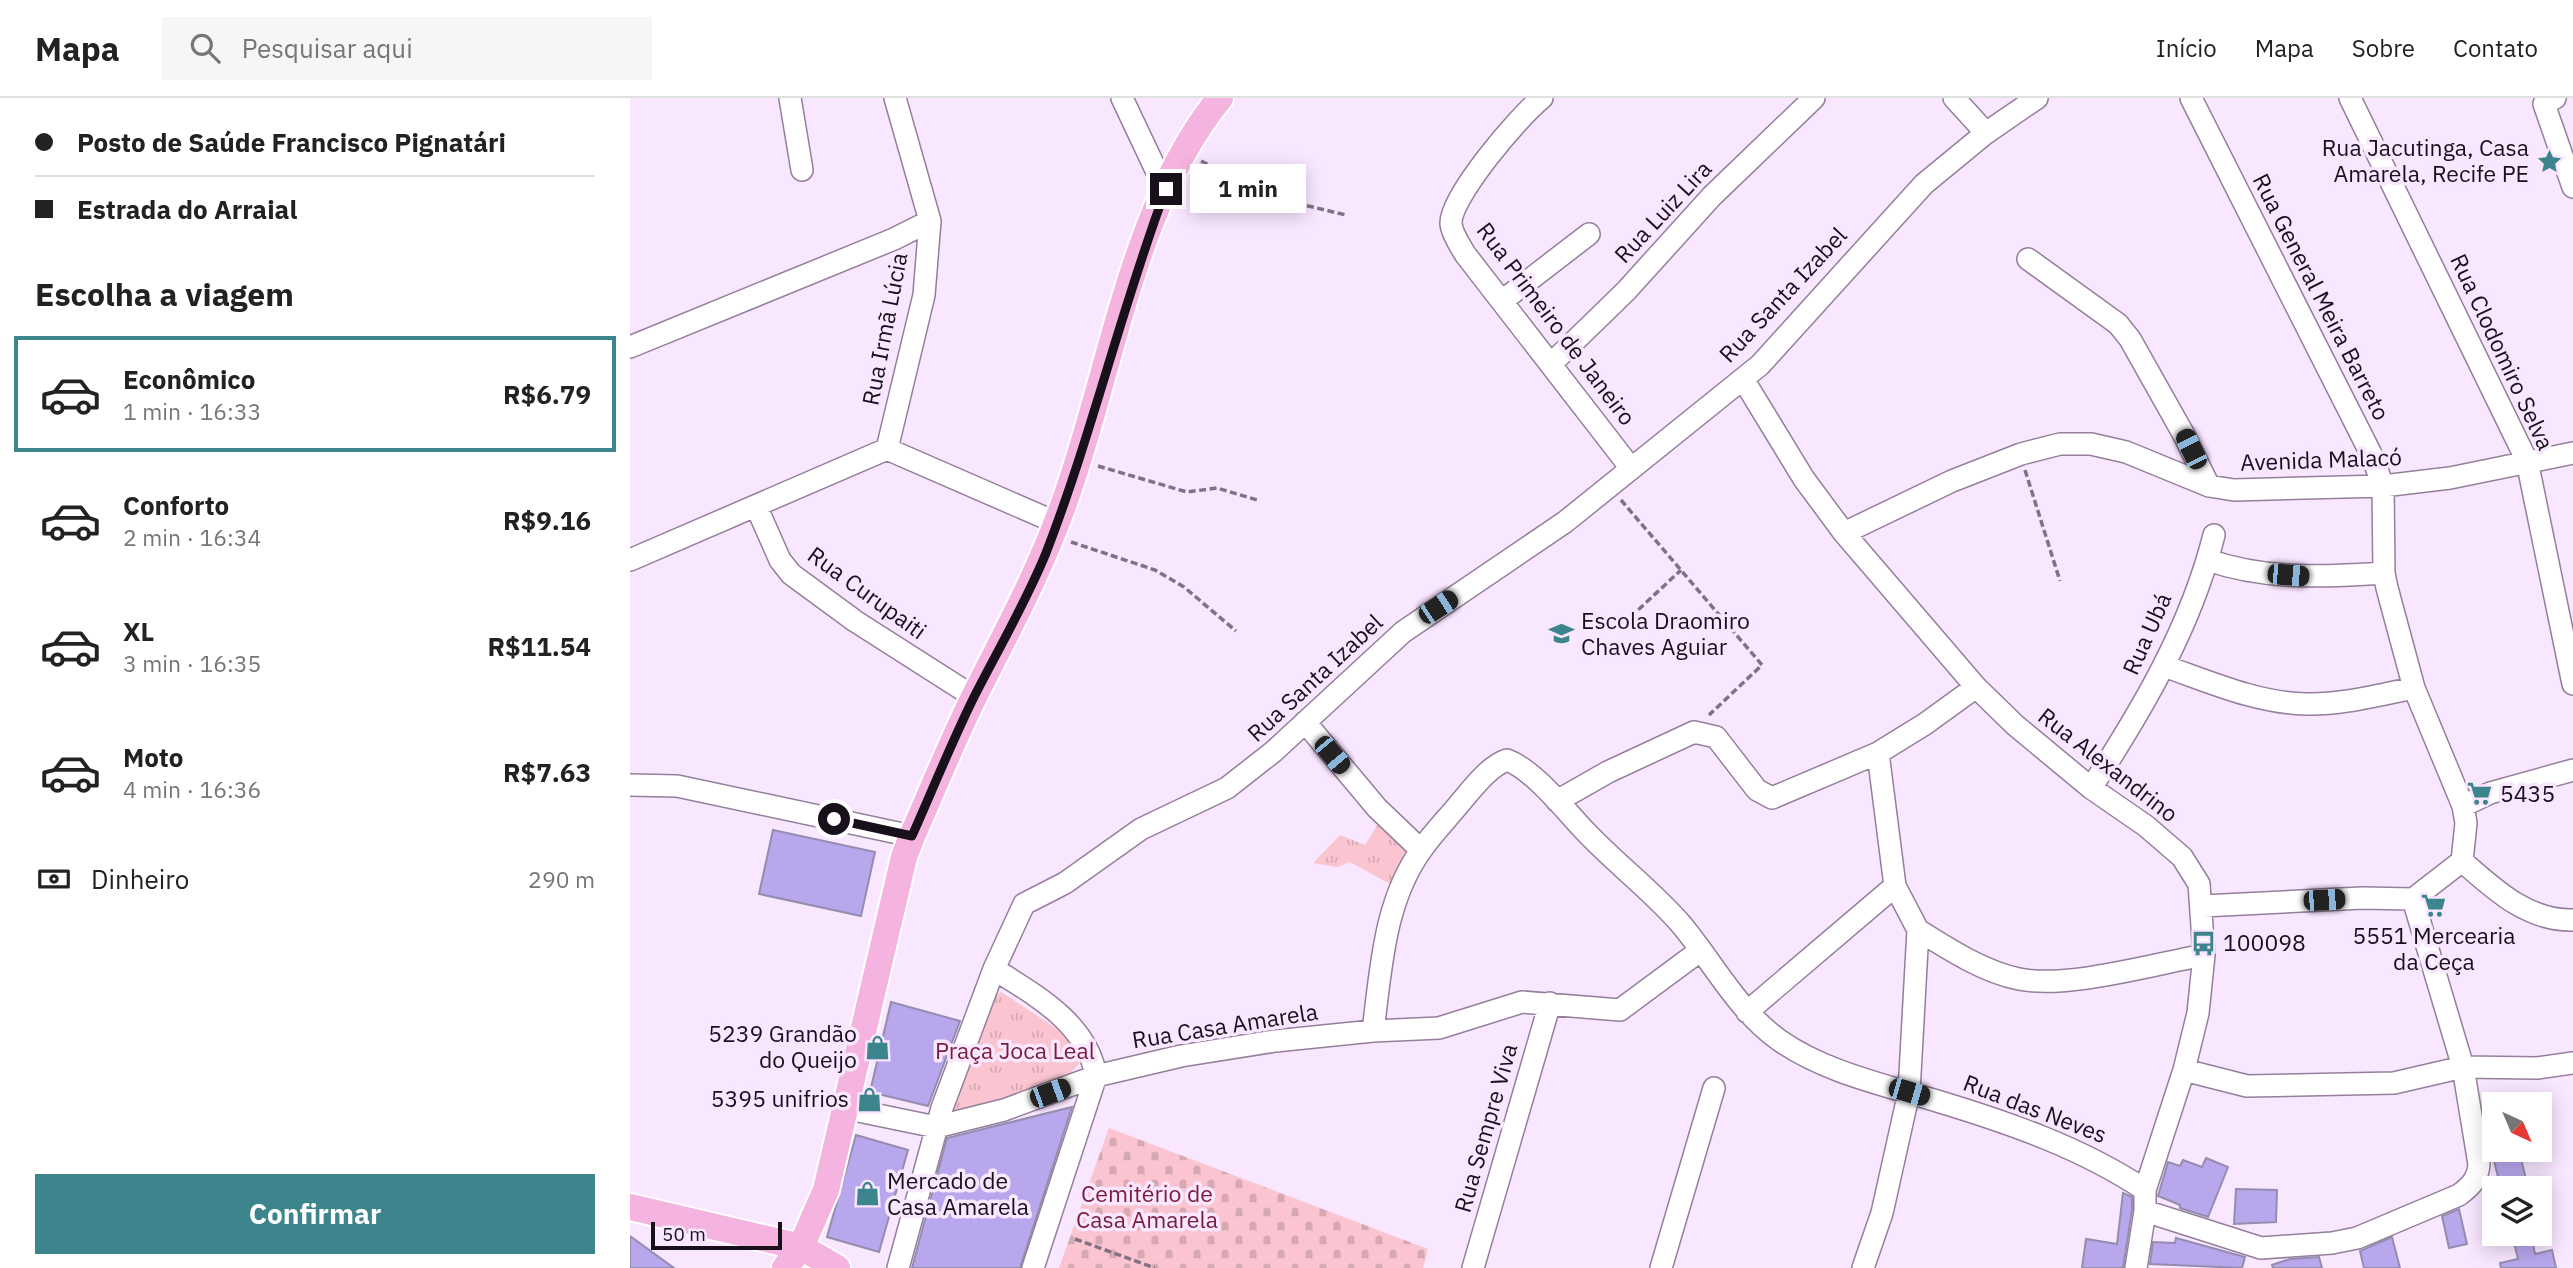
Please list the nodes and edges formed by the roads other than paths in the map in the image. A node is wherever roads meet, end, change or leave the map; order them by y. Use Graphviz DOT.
graph roads {
  1 [pos="790,98"];
  2 [pos="895,98"];
  3 [pos="1122,98"];
  4 [pos="1220,98"];
  5 [pos="1542,98"];
  6 [pos="1814,98"];
  7 [pos="1954,98"];
  8 [pos="2037,98"];
  9 [pos="2191,98"];
  10 [pos="2350,98"];
  11 [pos="2549,101"];
  12 [pos="1788,106"];
  13 [pos="1986,133"];
  14 [pos="802,170"];
  15 [pos="2573,187"];
  16 [pos="1166,189"];
  17 [pos="930,221"];
  18 [pos="1589,234"];
  19 [pos="2028,259"];
  20 [pos="1502,301"];
  21 [pos="630,347"];
  22 [pos="1552,363"];
  23 [pos="1743,379"];
  24 [pos="887,449"];
  25 [pos="2573,453"];
  26 [pos="2527,461"];
  27 [pos="1630,467"];
  28 [pos="2209,486"];
  29 [pos="2383,486"];
  30 [pos="757,508"];
  31 [pos="1054,529"];
  32 [pos="1844,533"];
  33 [pos="2214,535"];
  34 [pos="630,560"];
  35 [pos="2208,560"];
  36 [pos="2384,573"];
  37 [pos="2164,666"];
  38 [pos="2573,684"];
  39 [pos="1976,687"];
  40 [pos="2414,688"];
  41 [pos="974,697"];
  42 [pos="1305,722"];
  43 [pos="1878,753"];
  44 [pos="2573,770"];
  45 [pos="630,785"];
  46 [pos="2091,788"];
  47 [pos="1557,801"];
  48 [pos="2463,806"];
  49 [pos="912,836"];
  50 [pos="1421,850"];
  51 [pos="2462,861"];
  52 [pos="1895,886"];
  53 [pos="2413,898"];
  54 [pos="2203,906"];
  55 [pos="2573,920"];
  56 [pos="1918,930"];
  57 [pos="1701,950"];
  58 [pos="2204,954"];
  59 [pos="994,969"];
  60 [pos="1550,1003"];
  61 [pos="1747,1012"];
  62 [pos="1373,1031"];
  63 [pos="2573,1063"];
  64 [pos="2463,1067"];
  65 [pos="2184,1070"];
  66 [pos="1096,1076"];
  67 [pos="1714,1088"];
  68 [pos="1909,1092"];
  69 [pos="844,1108"];
  70 [pos="936,1127"];
  71 [pos="2145,1200"];
  72 [pos="630,1207"];
  73 [pos="801,1247"];
  74 [pos="2259,1258"];
  75 [pos="785,1268"];
  76 [pos="837,1268"];
  77 [pos="898,1268"];
  78 [pos="1033,1268"];
  79 [pos="1473,1268"];
  80 [pos="1661,1268"];
  81 [pos="1864,1268"];
  82 [pos="2136,1268"];
  1 -- 14 [label="street"];
  2 -- 17 [label="street, Rua Irmã Lúcia"];
  3 -- 16 [label="street"];
  4 -- 16 [label="main road"];
  5 -- 20 [label="street, Rua Primeiro de Janeiro"];
  6 -- 12 [label="street, Rua Luiz Lira"];
  7 -- 13 [label="street"];
  8 -- 13 [label="street, Rua Santa Izabel"];
  9 -- 29 [label="street, Rua General Meira Barreto"];
  10 -- 26 [label="street, Rua Clodomiro Selva"];
  11 -- 15 [label="street"];
  12 -- 22 [label="street, Rua Luiz Lira"];
  13 -- 23 [label="street, Rua Santa Izabel"];
  16 -- 31 [label="main road"];
  17 -- 21 [label="street"];
  17 -- 24 [label="street, Rua Irmã Lúcia"];
  18 -- 20 [label="street"];
  19 -- 28 [label="street"];
  20 -- 22 [label="street, Rua Primeiro de Janeiro"];
  22 -- 27 [label="street, Rua Primeiro de Janeiro"];
  23 -- 27 [label="street, Rua Santa Izabel"];
  23 -- 32 [label="street, Rua Alexandrino"];
  24 -- 30 [label="street"];
  24 -- 31 [label="street"];
  25 -- 26 [label="street, Avenida Malacó"];
  26 -- 29 [label="street, Avenida Malacó"];
  26 -- 38 [label="street, Rua Clodomiro Selva"];
  27 -- 42 [label="street, Rua Santa Izabel"];
  28 -- 29 [label="street, Avenida Malacó"];
  28 -- 32 [label="street, Avenida Malacó"];
  29 -- 36 [label="street, Rua General Meira Barreto"];
  30 -- 34 [label="street"];
  30 -- 41 [label="street, Rua Curupaiti"];
  31 -- 41 [label="main road"];
  32 -- 39 [label="street, Rua Alexandrino"];
  33 -- 35 [label="street, Rua Ubá"];
  35 -- 36 [label="street"];
  35 -- 37 [label="street, Rua Ubá"];
  36 -- 40 [label="street, Rua General Meira Barreto"];
  37 -- 40 [label="street"];
  37 -- 46 [label="street, Rua Ubá"];
  39 -- 43 [label="street"];
  39 -- 46 [label="street, Rua Alexandrino"];
  40 -- 48 [label="street, Rua General Meira Barreto"];
  41 -- 49 [label="main road"];
  42 -- 50 [label="street"];
  42 -- 59 [label="street, Rua Santa Izabel"];
  43 -- 47 [label="street"];
  43 -- 52 [label="street"];
  44 -- 48 [label="street"];
  45 -- 49 [label="street"];
  46 -- 54 [label="street, Rua Alexandrino"];
  47 -- 50 [label="street, Rua das Neves"];
  47 -- 57 [label="street, Rua das Neves"];
  48 -- 51 [label="street"];
  49 -- 69 [label="main road"];
  50 -- 62 [label="street"];
  51 -- 53 [label="street"];
  51 -- 55 [label="street"];
  52 -- 56 [label="street"];
  52 -- 61 [label="street"];
  53 -- 54 [label="street"];
  53 -- 64 [label="street"];
  54 -- 58 [label="street, Rua Alexandrino"];
  56 -- 58 [label="street"];
  56 -- 68 [label="street"];
  57 -- 60 [label="street"];
  57 -- 61 [label="street, Rua das Neves"];
  58 -- 65 [label="street, Rua Alexandrino"];
  59 -- 66 [label="street"];
  59 -- 70 [label="street, Rua Santa Izabel"];
  60 -- 62 [label="street, Rua Casa Amarela"];
  60 -- 79 [label="street, Rua Sempre Viva"];
  61 -- 68 [label="street, Rua das Neves"];
  62 -- 66 [label="street, Rua Casa Amarela"];
  63 -- 64 [label="street"];
  64 -- 65 [label="street"];
  64 -- 74 [label="street, Rua das Neves"];
  65 -- 71 [label="street, Rua Alexandrino"];
  66 -- 70 [label="street, Rua Casa Amarela"];
  66 -- 78 [label="street"];
  67 -- 80 [label="street"];
  68 -- 71 [label="street, Rua das Neves"];
  68 -- 81 [label="street"];
  69 -- 70 [label="street, Rua Casa Amarela"];
  69 -- 73 [label="main road"];
  70 -- 77 [label="street, Rua Santa Izabel"];
  71 -- 74 [label="street, Rua das Neves"];
  71 -- 82 [label="street, Rua Alexandrino"];
  72 -- 73 [label="main road"];
  73 -- 75 [label="main road"];
  73 -- 76 [label="main road"];
}
